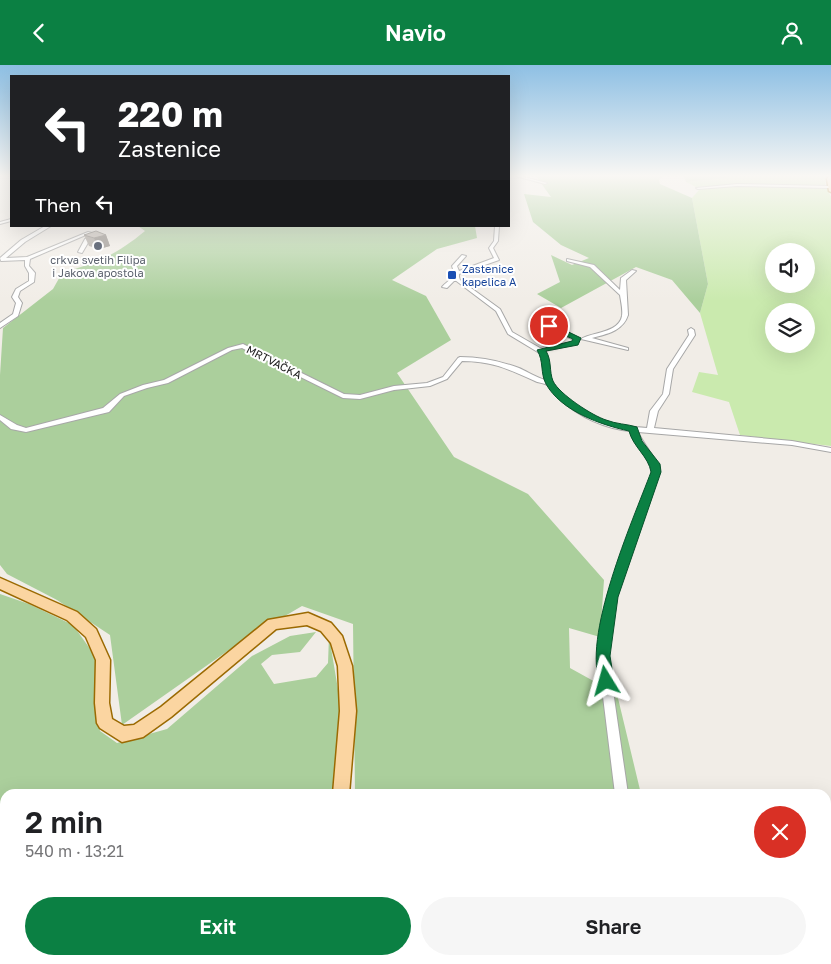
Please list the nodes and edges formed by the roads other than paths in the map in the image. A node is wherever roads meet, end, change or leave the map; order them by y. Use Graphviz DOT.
graph roads {
  1 [pos="47,227"];
  2 [pos="497,227"];
  3 [pos="100,235"];
  4 [pos="107,238"];
  5 [pos="80,252"];
  6 [pos="464,256"];
  7 [pos="28,258"];
  8 [pos="0,260"];
  9 [pos="569,260"];
  10 [pos="634,271"];
  11 [pos="456,275"];
  12 [pos="445,287"];
  13 [pos="624,295"];
  14 [pos="545,320"];
  15 [pos="0,326"];
  16 [pos="691,330"];
  17 [pos="581,338"];
  18 [pos="626,349"];
  19 [pos="541,350"];
  20 [pos="549,382"];
  21 [pos="0,417"];
  22 [pos="633,429"];
  23 [pos="650,430"];
  24 [pos="831,449"];
  25 [pos="0,583"];
  26 [pos="341,789"];
  27 [pos="621,789"];
  1 -- 8 [label="street"];
  2 -- 11 [label="street"];
  3 -- 4 [label="street"];
  3 -- 5 [label="street"];
  3 -- 7 [label="street"];
  6 -- 11 [label="street"];
  7 -- 8 [label="street"];
  7 -- 15 [label="street"];
  9 -- 13 [label="street"];
  10 -- 13 [label="street"];
  11 -- 12 [label="street"];
  11 -- 19 [label="street"];
  13 -- 17 [label="street"];
  14 -- 17 [label="street"];
  16 -- 23 [label="street"];
  17 -- 18 [label="street"];
  17 -- 19 [label="street"];
  19 -- 20 [label="street"];
  20 -- 21 [label="street, MRTVAČKA"];
  20 -- 22 [label="street"];
  22 -- 23 [label="street"];
  22 -- 27 [label="street"];
  23 -- 24 [label="street"];
  25 -- 26 [label="main road"];
}
